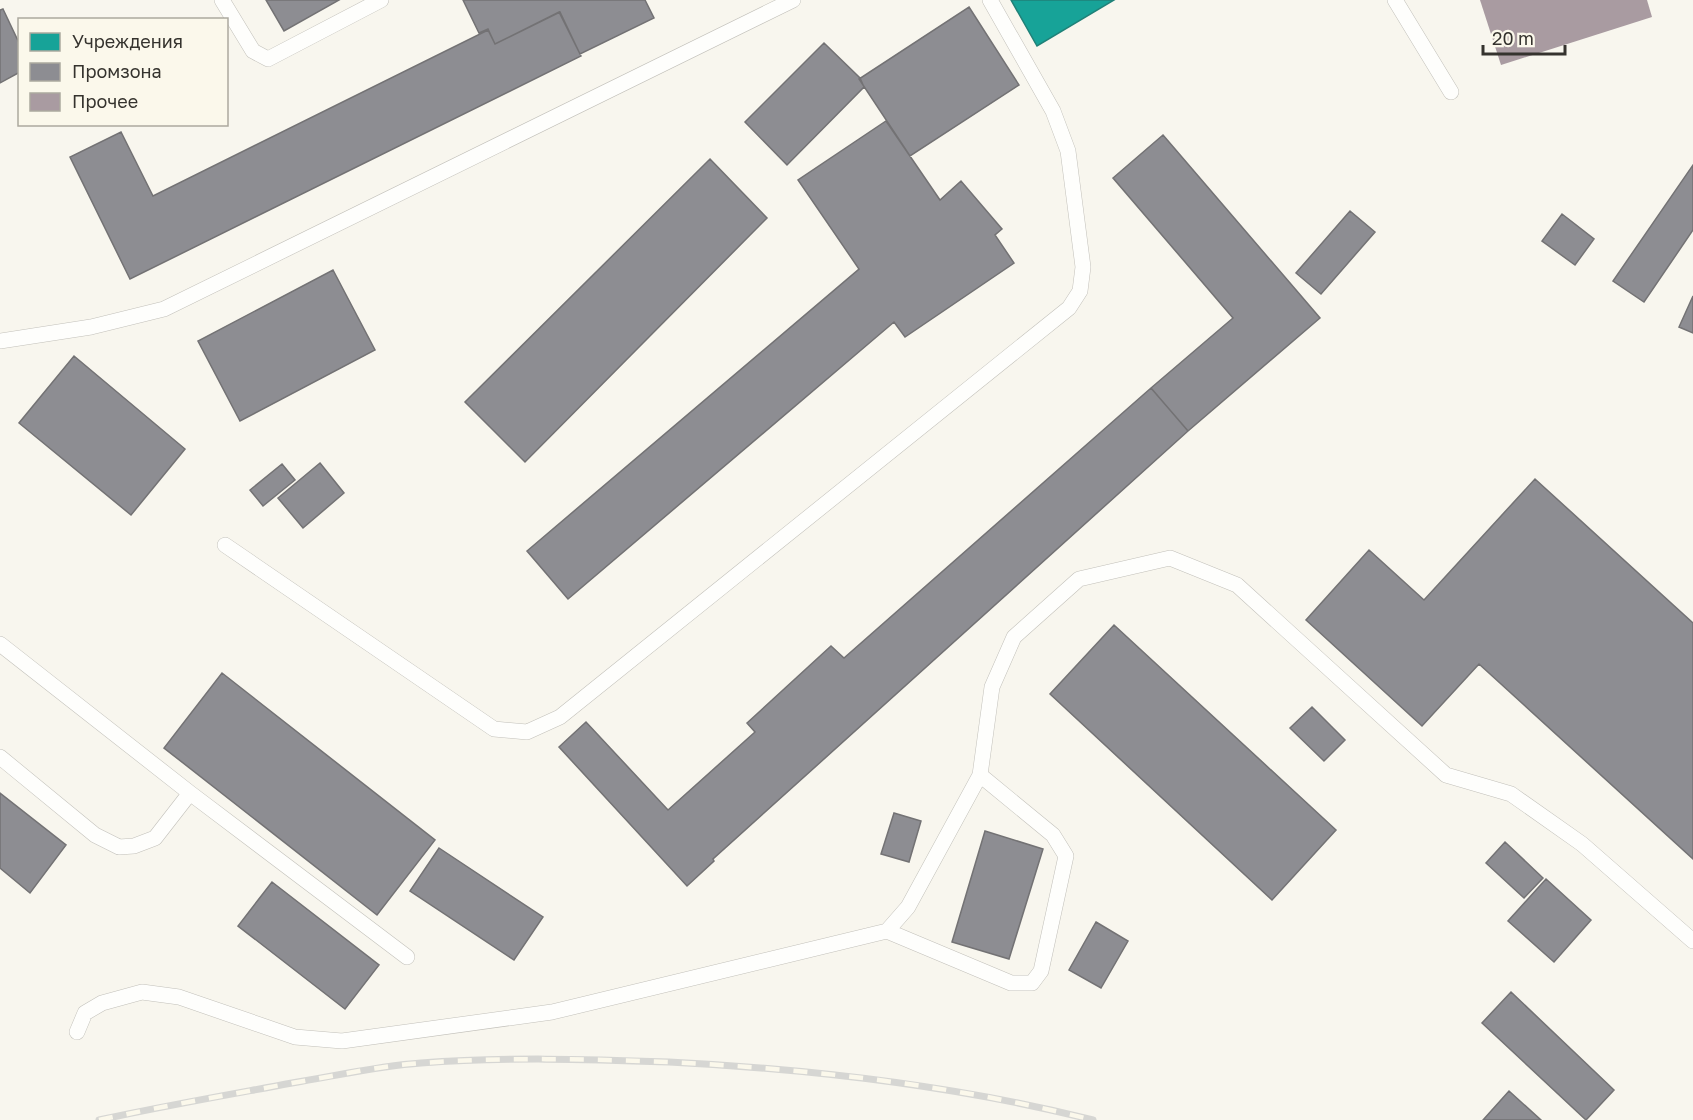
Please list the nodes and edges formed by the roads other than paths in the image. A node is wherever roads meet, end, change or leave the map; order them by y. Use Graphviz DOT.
graph roads {
  1 [pos="222,0"];
  2 [pos="381,0"];
  3 [pos="793,0"];
  4 [pos="990,0"];
  5 [pos="1395,0"];
  6 [pos="1451,92"];
  7 [pos="0,341"];
  8 [pos="225,545"];
  9 [pos="0,644"];
  10 [pos="0,757"];
  11 [pos="980,775"];
  12 [pos="190,793"];
  13 [pos="888,931"];
  14 [pos="1693,941"];
  15 [pos="407,957"];
  16 [pos="77,1032"];
  1 -- 2 [label="lane"];
  3 -- 7 [label="lane"];
  4 -- 8 [label="lane"];
  5 -- 6 [label="lane"];
  9 -- 12 [label="lane"];
  10 -- 12 [label="lane"];
  11 -- 13 [label="lane"];
  11 -- 13 [label="lane"];
  11 -- 14 [label="lane"];
  12 -- 15 [label="lane"];
  13 -- 16 [label="lane"];
}
